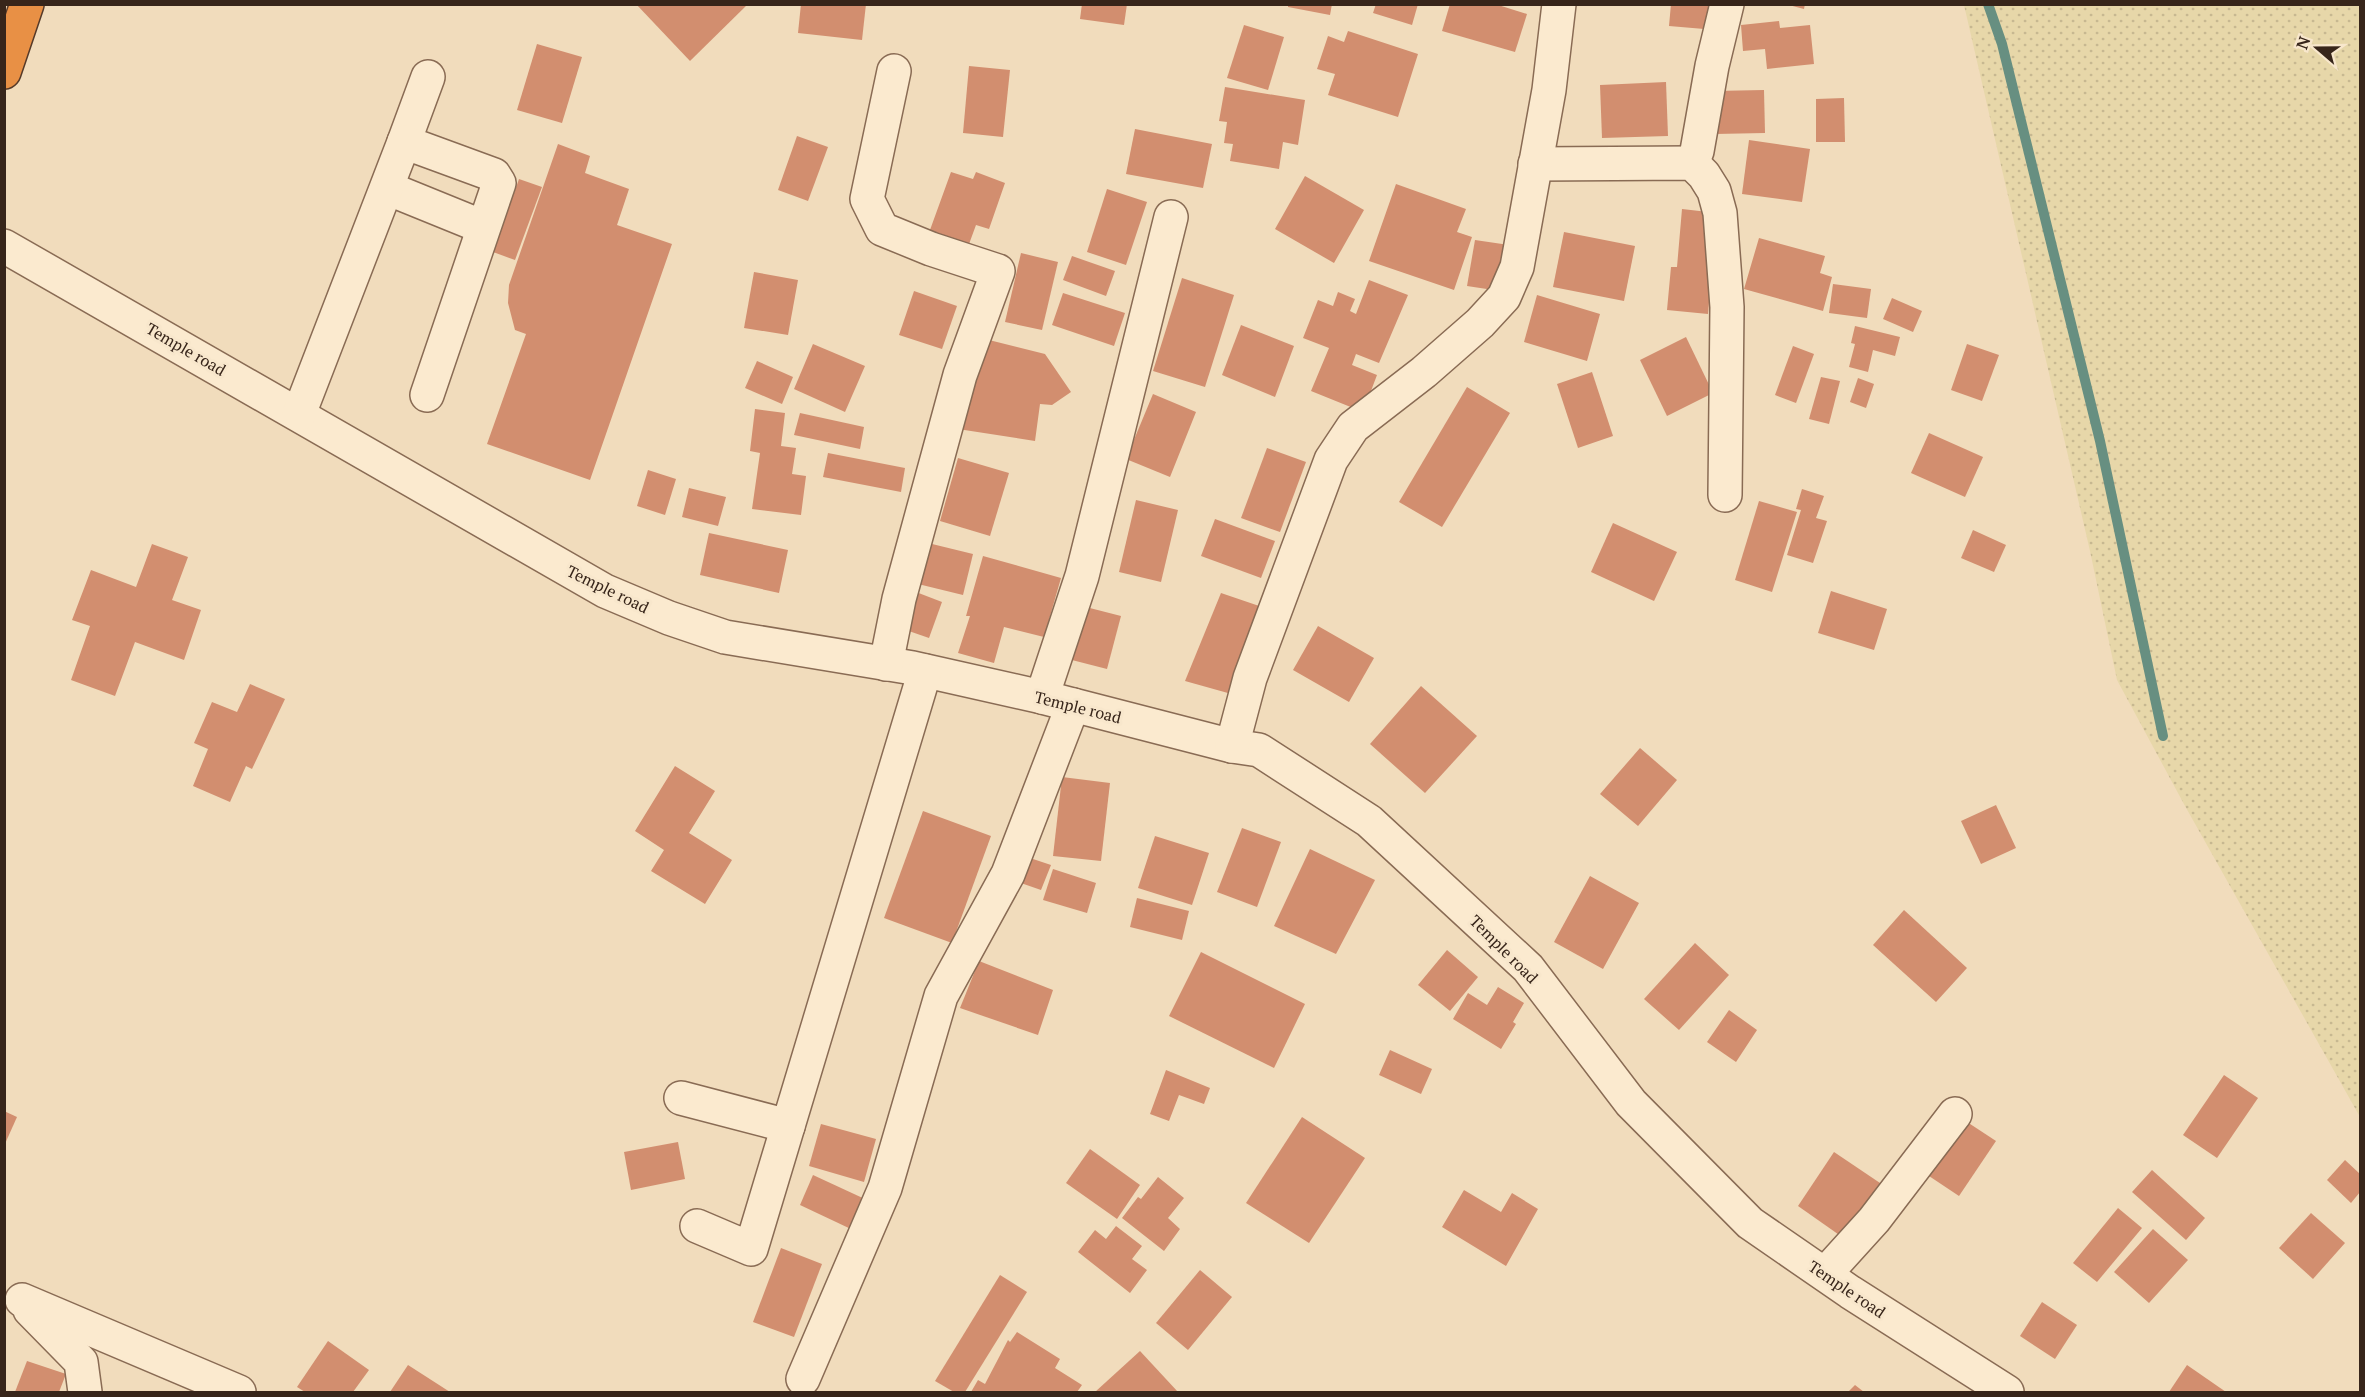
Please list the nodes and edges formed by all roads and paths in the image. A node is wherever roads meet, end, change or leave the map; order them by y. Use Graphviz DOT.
graph roads {
  1 [pos="27,4"];
  2 [pos="1559,4"];
  3 [pos="1727,4"];
  4 [pos="894,71"];
  5 [pos="4,72"];
  6 [pos="428,77"];
  7 [pos="404,142"];
  8 [pos="1692,163"];
  9 [pos="1535,164"];
  10 [pos="387,188"];
  11 [pos="1171,217"];
  12 [pos="483,227"];
  13 [pos="4,246"];
  14 [pos="427,395"];
  15 [pos="299,414"];
  16 [pos="1725,495"];
  17 [pos="886,664"];
  18 [pos="925,671"];
  19 [pos="1042,697"];
  20 [pos="1073,705"];
  21 [pos="1232,746"];
  22 [pos="681,1098"];
  23 [pos="1955,1113"];
  24 [pos="788,1125"];
  25 [pos="697,1226"];
  26 [pos="1825,1275"];
  27 [pos="13,1297"];
  28 [pos="803,1379"];
  29 [pos="85,1392"];
  30 [pos="239,1392"];
  31 [pos="2007,1392"];
  1 -- 5 [label="highway"];
  2 -- 9 [label="street"];
  3 -- 8 [label="street"];
  4 -- 17 [label="street"];
  6 -- 7 [label="street"];
  7 -- 10 [label="street"];
  7 -- 12 [label="street"];
  8 -- 9 [label="street"];
  8 -- 16 [label="street"];
  9 -- 21 [label="street"];
  10 -- 12 [label="street"];
  10 -- 15 [label="street"];
  11 -- 19 [label="street"];
  12 -- 14 [label="street"];
  13 -- 15 [label="street, Temple road"];
  15 -- 17 [label="street, Temple road"];
  17 -- 18 [label="street, Temple road"];
  18 -- 19 [label="street, Temple road"];
  18 -- 24 [label="street"];
  19 -- 20 [label="street, Temple road"];
  20 -- 21 [label="street, Temple road"];
  20 -- 28 [label="street"];
  21 -- 26 [label="street, Temple road"];
  22 -- 24 [label="street"];
  23 -- 26 [label="street"];
  24 -- 25 [label="street"];
  26 -- 31 [label="street, Temple road"];
  27 -- 29 [label="street"];
  27 -- 30 [label="street"];
}
